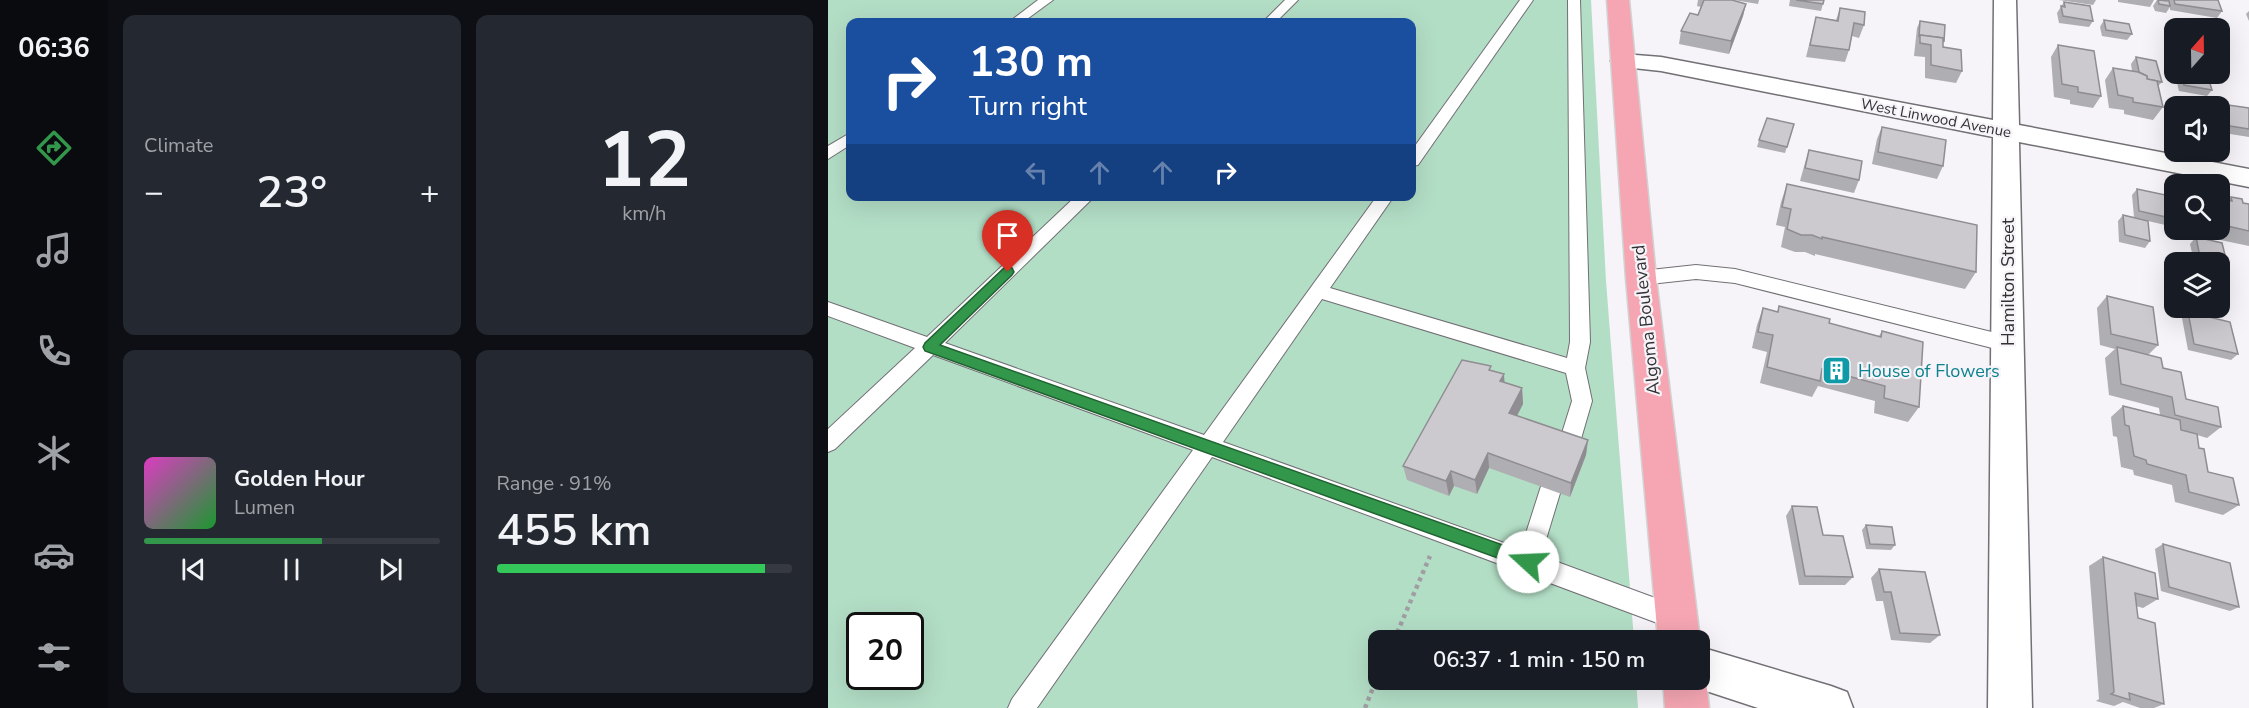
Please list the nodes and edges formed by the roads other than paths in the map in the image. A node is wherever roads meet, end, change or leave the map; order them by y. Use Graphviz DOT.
graph roads {
  1 [pos="1047,0"];
  2 [pos="1292,0"];
  3 [pos="1527,0"];
  4 [pos="1572,0"];
  5 [pos="1618,0"];
  6 [pos="2005,0"];
  7 [pos="1021,18"];
  8 [pos="1273,18"];
  9 [pos="1623,61"];
  10 [pos="2008,133"];
  11 [pos="846,141"];
  12 [pos="828,154"];
  13 [pos="1416,155"];
  14 [pos="2249,178"];
  15 [pos="1082,201"];
  16 [pos="1382,201"];
  17 [pos="1641,278"];
  18 [pos="1318,291"];
  19 [pos="828,309"];
  20 [pos="2008,344"];
  21 [pos="929,347"];
  22 [pos="1575,368"];
  23 [pos="828,443"];
  24 [pos="1207,445"];
  25 [pos="1568,449"];
  26 [pos="1550,490"];
  27 [pos="1528,562"];
  28 [pos="1678,629"];
  29 [pos="1710,672"];
  30 [pos="1685,690"];
  31 [pos="1021,708"];
  32 [pos="1687,708"];
  33 [pos="1831,708"];
  34 [pos="2010,708"];
  1 -- 7 [label="lane"];
  2 -- 8 [label="lane"];
  3 -- 13 [label="lane"];
  4 -- 22 [label="lane"];
  5 -- 9 [label="main road, Algoma Boulevard"];
  6 -- 10 [label="street, Hamilton Street"];
  9 -- 10 [label="street, West Linwood Avenue"];
  9 -- 17 [label="main road, Algoma Boulevard"];
  10 -- 14 [label="street, West Linwood Avenue"];
  10 -- 20 [label="street, Hamilton Street"];
  11 -- 12 [label="lane"];
  15 -- 21 [label="lane"];
  16 -- 18 [label="lane"];
  17 -- 20 [label="lane"];
  17 -- 28 [label="main road, Algoma Boulevard"];
  18 -- 22 [label="lane"];
  18 -- 24 [label="lane"];
  19 -- 21 [label="lane"];
  20 -- 34 [label="street, Hamilton Street"];
  21 -- 23 [label="lane"];
  21 -- 24 [label="lane"];
  22 -- 25 [label="lane"];
  24 -- 27 [label="lane"];
  24 -- 31 [label="lane"];
  26 -- 27 [label="lane"];
  27 -- 28 [label="lane"];
  29 -- 33 [label="street"];
  30 -- 32 [label="main road"];
}
